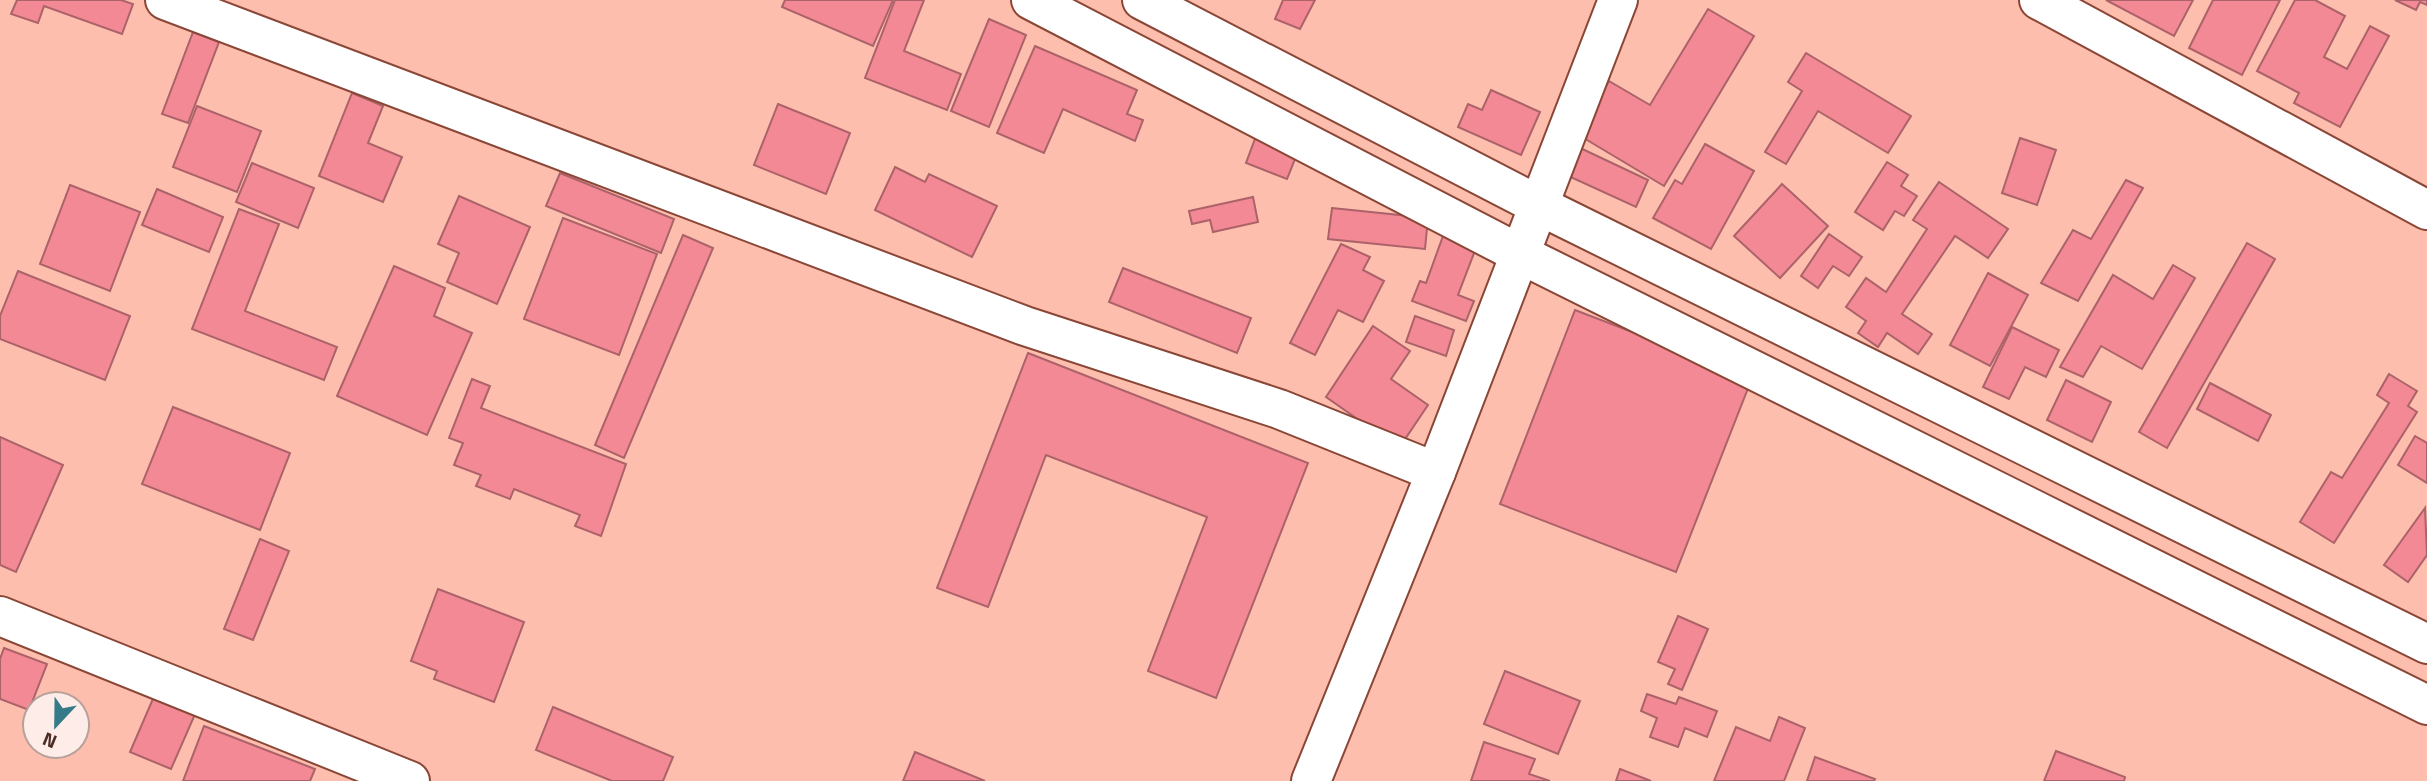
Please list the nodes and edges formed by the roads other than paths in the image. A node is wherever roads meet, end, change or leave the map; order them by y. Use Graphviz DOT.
graph roads {
  1 [pos="165,0"];
  2 [pos="1031,0"];
  3 [pos="1142,0"];
  4 [pos="1618,0"];
  5 [pos="2039,0"];
  6 [pos="1540,206"];
  7 [pos="2427,210"];
  8 [pos="1521,255"];
  9 [pos="1436,472"];
  10 [pos="0,616"];
  11 [pos="2427,645"];
  12 [pos="2427,705"];
  13 [pos="410,781"];
  14 [pos="1311,781"];
  1 -- 9 [label="street"];
  2 -- 8 [label="street"];
  3 -- 6 [label="street"];
  4 -- 6 [label="street"];
  5 -- 7 [label="street"];
  6 -- 8 [label="street"];
  6 -- 11 [label="street"];
  8 -- 9 [label="street"];
  8 -- 12 [label="street"];
  9 -- 14 [label="street"];
  10 -- 13 [label="street"];
}
